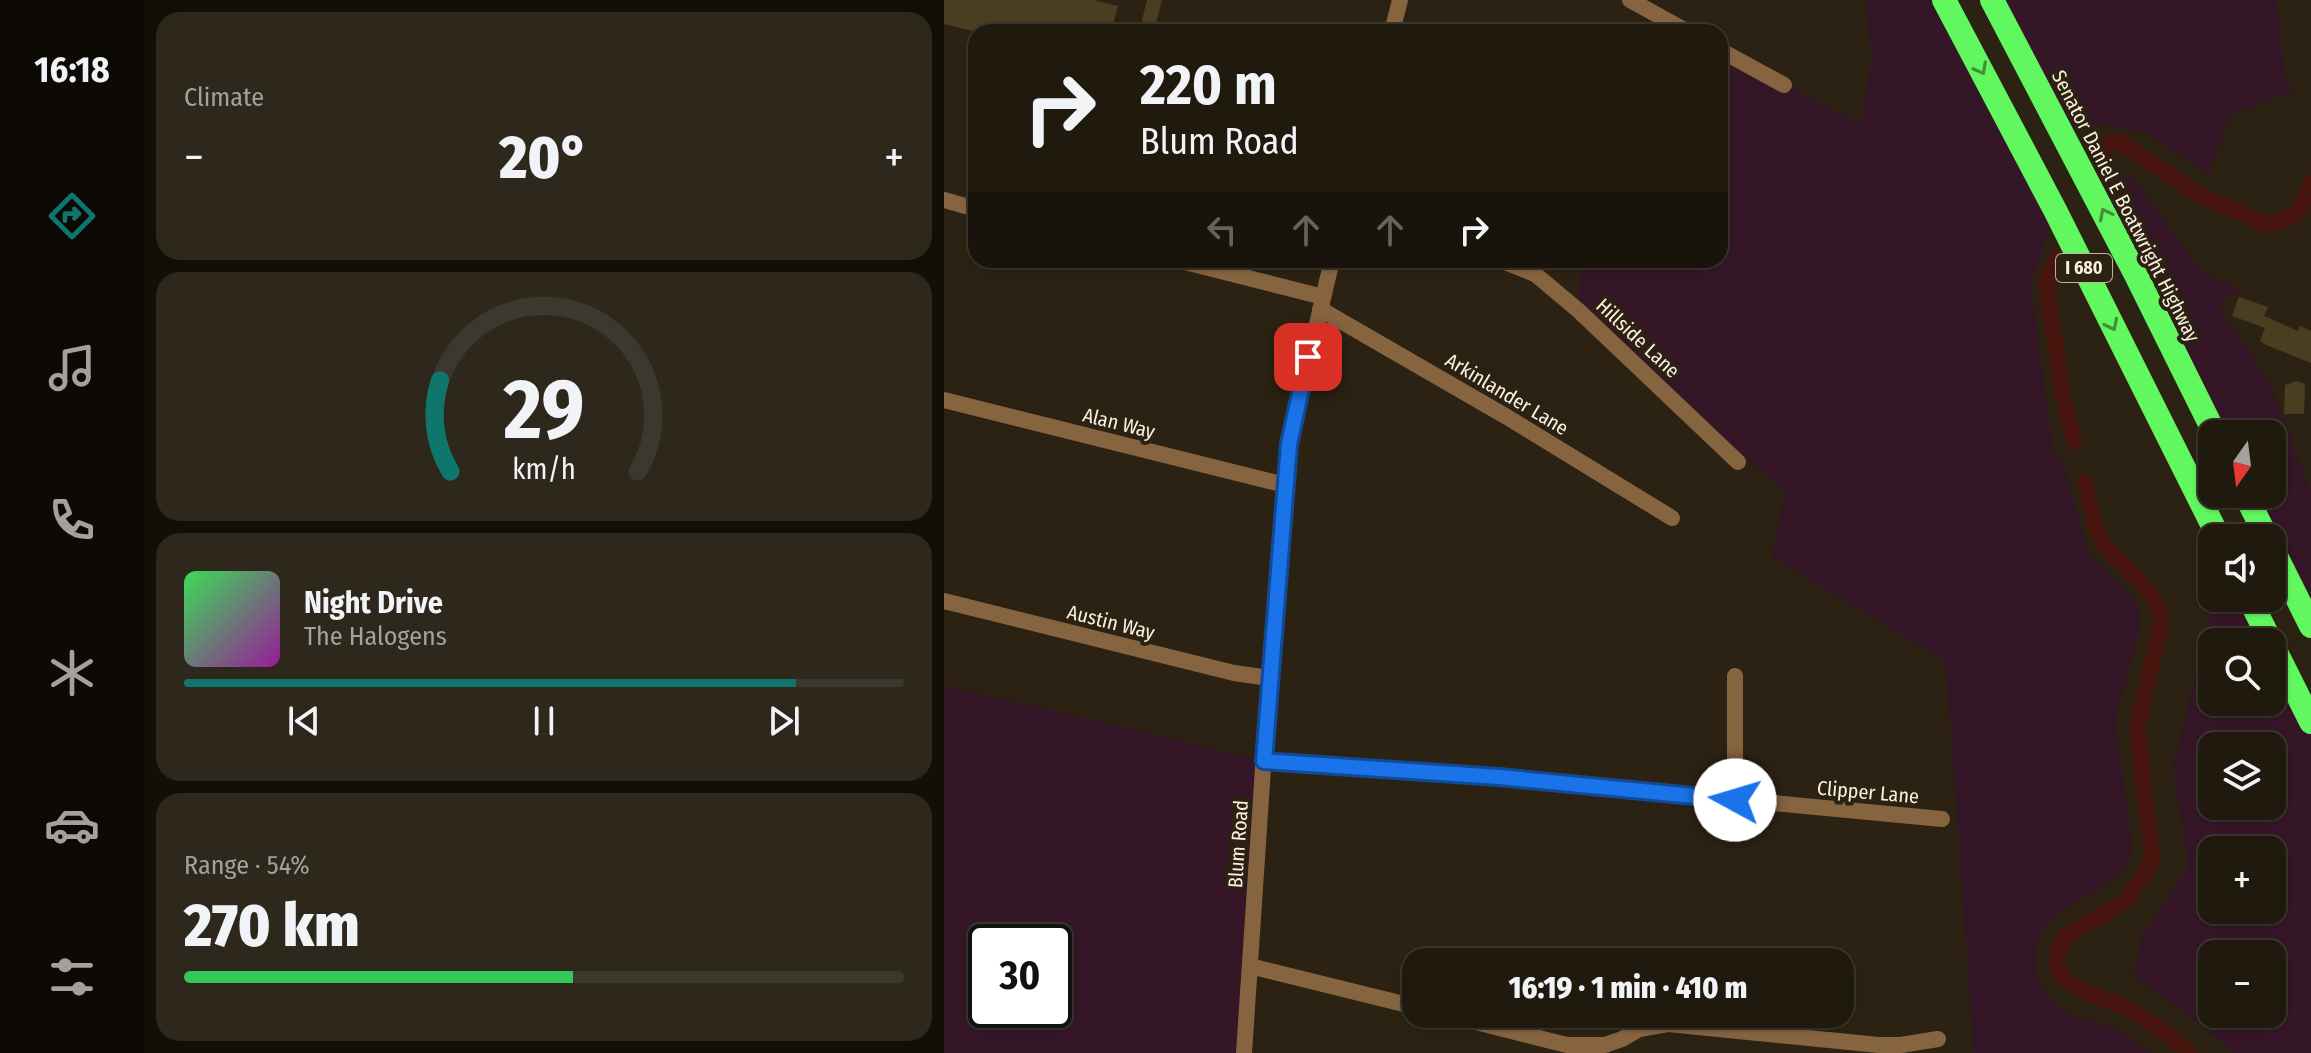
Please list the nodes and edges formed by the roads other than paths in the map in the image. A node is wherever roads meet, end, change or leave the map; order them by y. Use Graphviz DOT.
graph roads {
  1 [pos="1400,0"];
  2 [pos="1630,0"];
  3 [pos="1944,0"];
  4 [pos="1992,0"];
  5 [pos="1394,24"];
  6 [pos="1674,24"];
  7 [pos="1728,54"];
  8 [pos="1784,85"];
  9 [pos="944,200"];
  10 [pos="968,207"];
  11 [pos="1204,268"];
  12 [pos="1330,268"];
  13 [pos="1520,268"];
  14 [pos="1321,303"];
  15 [pos="944,400"];
  16 [pos="2208,420"];
  17 [pos="1738,462"];
  18 [pos="1285,485"];
  19 [pos="1672,518"];
  20 [pos="2212,524"];
  21 [pos="2286,576"];
  22 [pos="944,601"];
  23 [pos="2311,626"];
  24 [pos="2286,671"];
  25 [pos="1735,676"];
  26 [pos="1269,678"];
  27 [pos="2311,722"];
  28 [pos="1264,761"];
  29 [pos="1735,800"];
  30 [pos="1942,819"];
  31 [pos="1250,966"];
  32 [pos="1402,1004"];
  33 [pos="1500,1028"];
  34 [pos="1645,1028"];
  35 [pos="1705,1028"];
  36 [pos="1938,1039"];
  37 [pos="1902,1049"];
  38 [pos="1244,1053"];
  1 -- 5 [label="street"];
  2 -- 6 [label="street"];
  3 -- 20 [label="highway, I 680, one-way"];
  16 -- 4 [label="highway, Senator Daniel E Boatwright Highway / I 680, one-way"];
  7 -- 8 [label="street"];
  9 -- 10 [label="street"];
  11 -- 14 [label="street, Arkinlander Lane"];
  12 -- 14 [label="street, Blum Road"];
  13 -- 17 [label="street, Hillside Lane"];
  14 -- 18 [label="street, Blum Road"];
  14 -- 19 [label="street, Arkinlander Lane"];
  15 -- 18 [label="street, Alan Way"];
  18 -- 26 [label="street, Blum Road"];
  21 -- 23 [label="highway"];
  22 -- 26 [label="street, Austin Way"];
  24 -- 27 [label="highway"];
  25 -- 29 [label="street"];
  26 -- 28 [label="street, Blum Road"];
  28 -- 29 [label="street, Clipper Lane"];
  28 -- 31 [label="street, Blum Road"];
  29 -- 30 [label="street, Clipper Lane"];
  31 -- 32 [label="street"];
  31 -- 38 [label="street, Blum Road"];
  33 -- 34 [label="street"];
  35 -- 37 [label="street"];
  36 -- 37 [label="street"];
}
